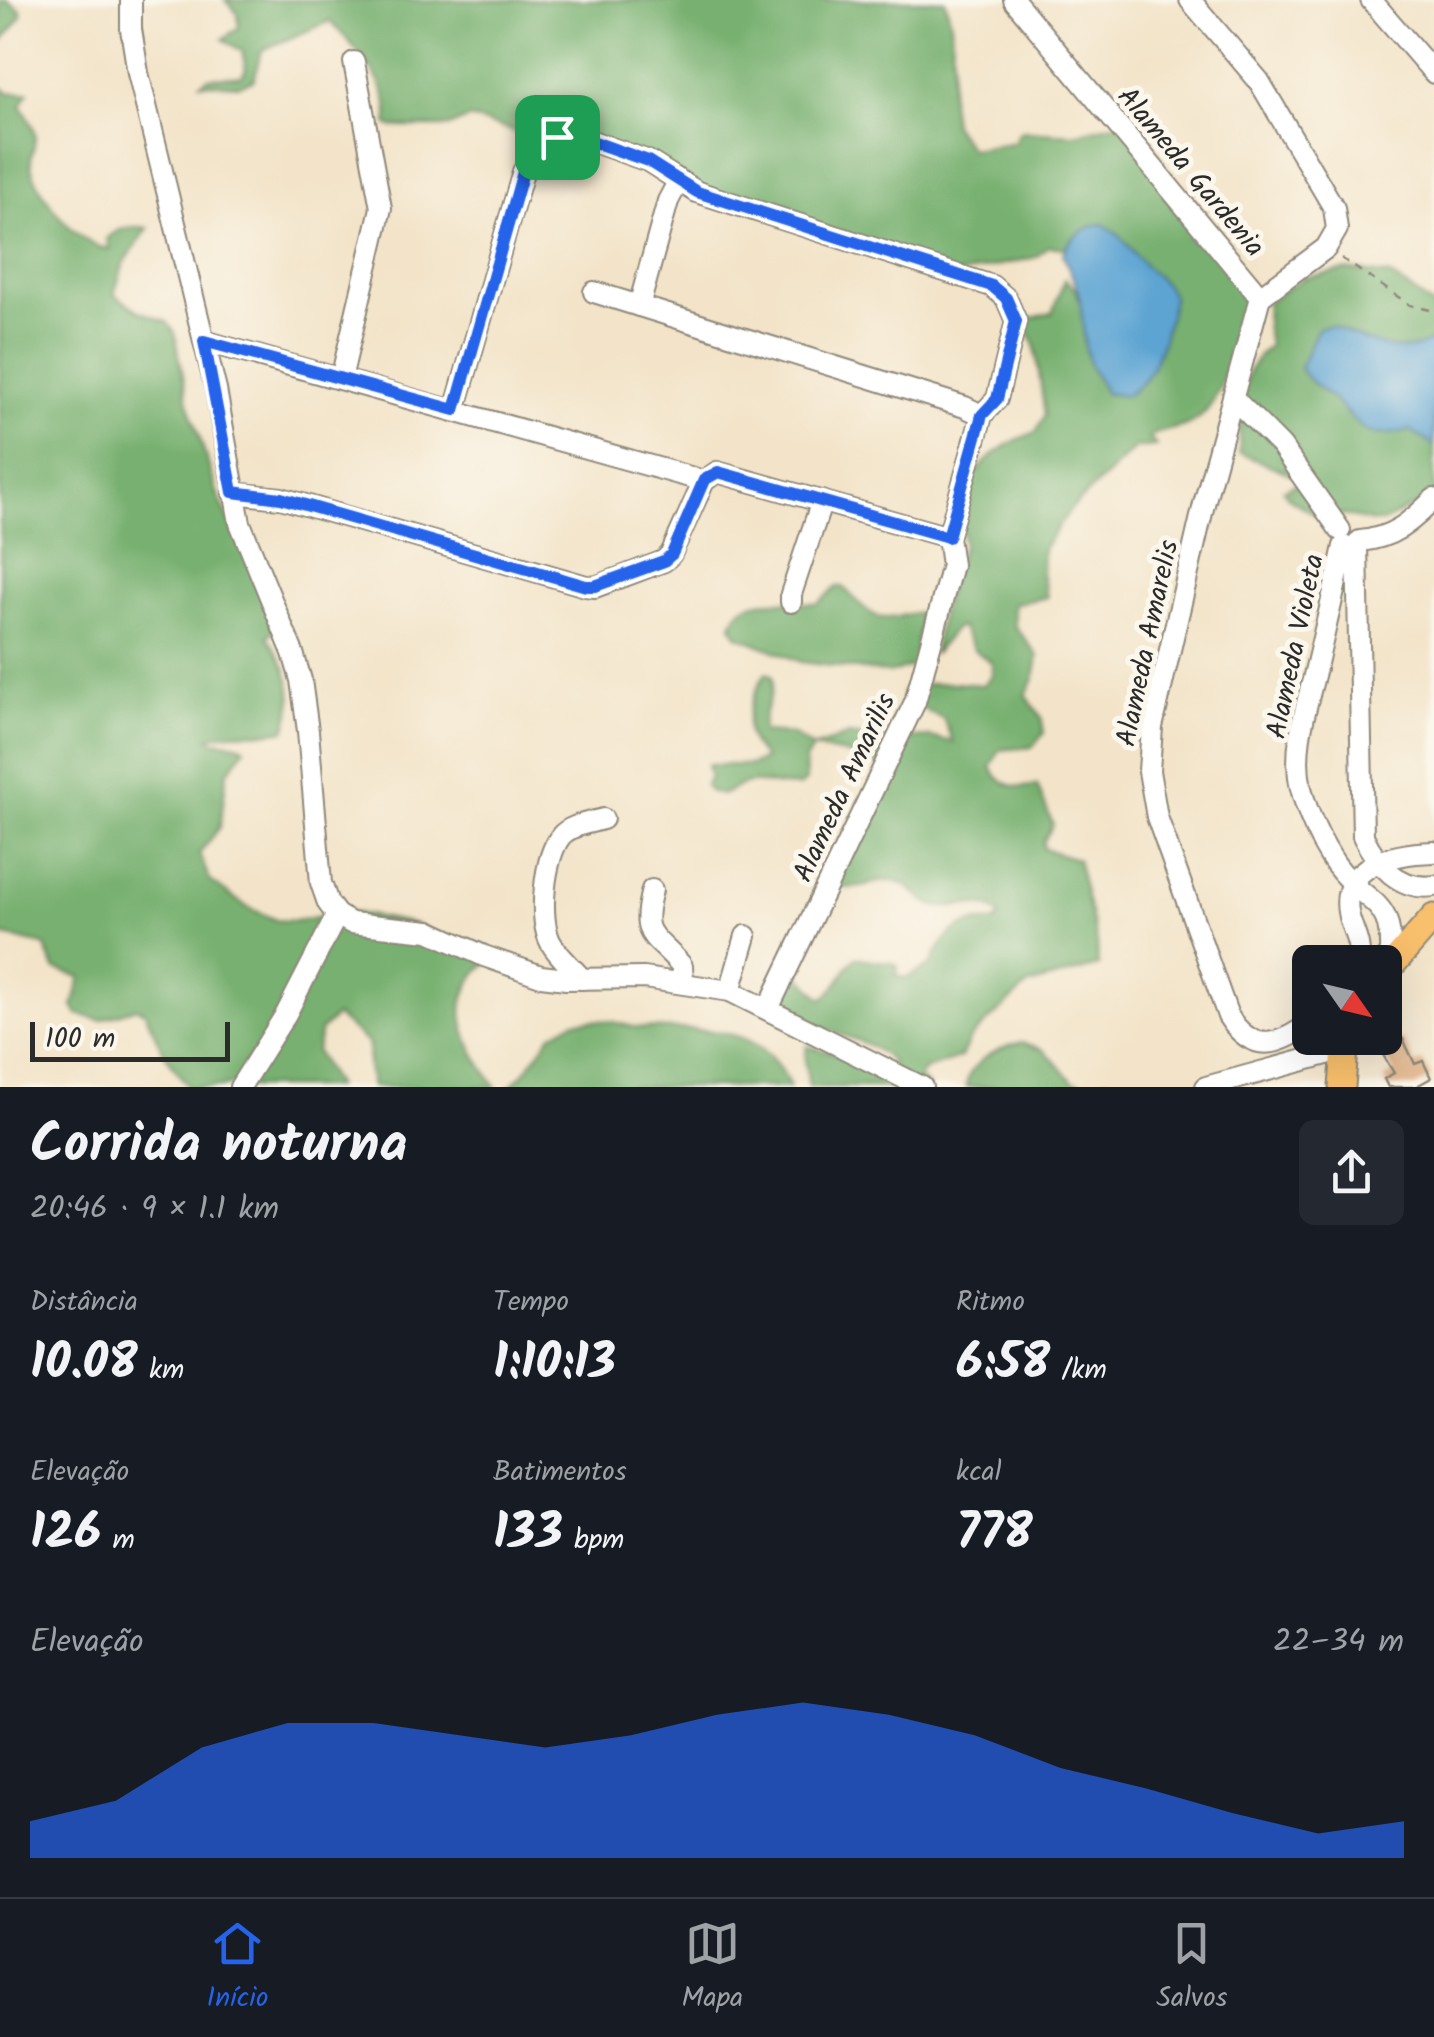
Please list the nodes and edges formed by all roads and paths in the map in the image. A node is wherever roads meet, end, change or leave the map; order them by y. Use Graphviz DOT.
graph roads {
  1 [pos="131,0"];
  2 [pos="1014,0"];
  3 [pos="1190,0"];
  4 [pos="1371,0"];
  5 [pos="354,62"];
  6 [pos="1434,72"];
  7 [pos="678,182"];
  8 [pos="1326,248"];
  9 [pos="594,292"];
  10 [pos="1260,297"];
  11 [pos="639,306"];
  12 [pos="1434,311"];
  13 [pos="204,341"];
  14 [pos="341,379"];
  15 [pos="1234,399"];
  16 [pos="455,410"];
  17 [pos="982,415"];
  18 [pos="704,480"];
  19 [pos="233,492"];
  20 [pos="1434,499"];
  21 [pos="822,500"];
  22 [pos="1434,524"];
  23 [pos="1397,531"];
  24 [pos="1351,536"];
  25 [pos="948,537"];
  26 [pos="791,602"];
  27 [pos="1323,640"];
  28 [pos="1358,652"];
  29 [pos="603,818"];
  30 [pos="1363,836"];
  31 [pos="1434,852"];
  32 [pos="1328,853"];
  33 [pos="1377,861"];
  34 [pos="1354,882"];
  35 [pos="1434,886"];
  36 [pos="652,890"];
  37 [pos="337,915"];
  38 [pos="1434,917"];
  39 [pos="746,936"];
  40 [pos="1358,945"];
  41 [pos="1391,945"];
  42 [pos="1402,953"];
  43 [pos="582,978"];
  44 [pos="683,982"];
  45 [pos="730,991"];
  46 [pos="768,1009"];
  47 [pos="1292,1033"];
  48 [pos="1309,1055"];
  49 [pos="1346,1055"];
  50 [pos="240,1087"];
  51 [pos="922,1087"];
  52 [pos="1206,1087"];
  53 [pos="1342,1087"];
  1 -- 13 [label="street"];
  2 -- 10 [label="street, Alameda Gardenia"];
  3 -- 8 [label="street"];
  4 -- 6 [label="street"];
  5 -- 14 [label="street"];
  7 -- 11 [label="street"];
  7 -- 16 [label="street"];
  7 -- 17 [label="street, Alameda Amarilis"];
  8 -- 10 [label="street"];
  8 -- 12 [label="path"];
  9 -- 11 [label="street"];
  10 -- 15 [label="street, Alameda Gardenia"];
  11 -- 17 [label="street"];
  13 -- 14 [label="street"];
  13 -- 19 [label="street"];
  14 -- 16 [label="street"];
  15 -- 24 [label="street"];
  15 -- 47 [label="street, Alameda Amarelis"];
  16 -- 18 [label="street"];
  17 -- 25 [label="street, Alameda Amarilis"];
  18 -- 19 [label="street"];
  18 -- 21 [label="street"];
  19 -- 37 [label="street"];
  20 -- 23 [label="street"];
  21 -- 25 [label="street"];
  21 -- 26 [label="street"];
  22 -- 23 [label="street"];
  23 -- 24 [label="street"];
  24 -- 27 [label="street, Alameda Violeta"];
  24 -- 28 [label="street"];
  25 -- 46 [label="street, Alameda Amarilis"];
  27 -- 28 [label="street"];
  27 -- 32 [label="street, Alameda Violeta"];
  28 -- 30 [label="street"];
  29 -- 43 [label="street"];
  30 -- 32 [label="street"];
  30 -- 33 [label="street"];
  31 -- 33 [label="street"];
  32 -- 34 [label="street, Alameda Violeta"];
  33 -- 34 [label="street"];
  33 -- 35 [label="street"];
  34 -- 40 [label="street"];
  34 -- 41 [label="street, Alameda Violeta"];
  36 -- 44 [label="street"];
  37 -- 43 [label="street"];
  37 -- 50 [label="street"];
  38 -- 42 [label="main road"];
  39 -- 45 [label="street"];
  43 -- 44 [label="street"];
  44 -- 45 [label="street"];
  45 -- 46 [label="street"];
  46 -- 51 [label="street"];
  48 -- 52 [label="street"];
  49 -- 53 [label="main road"];
}
